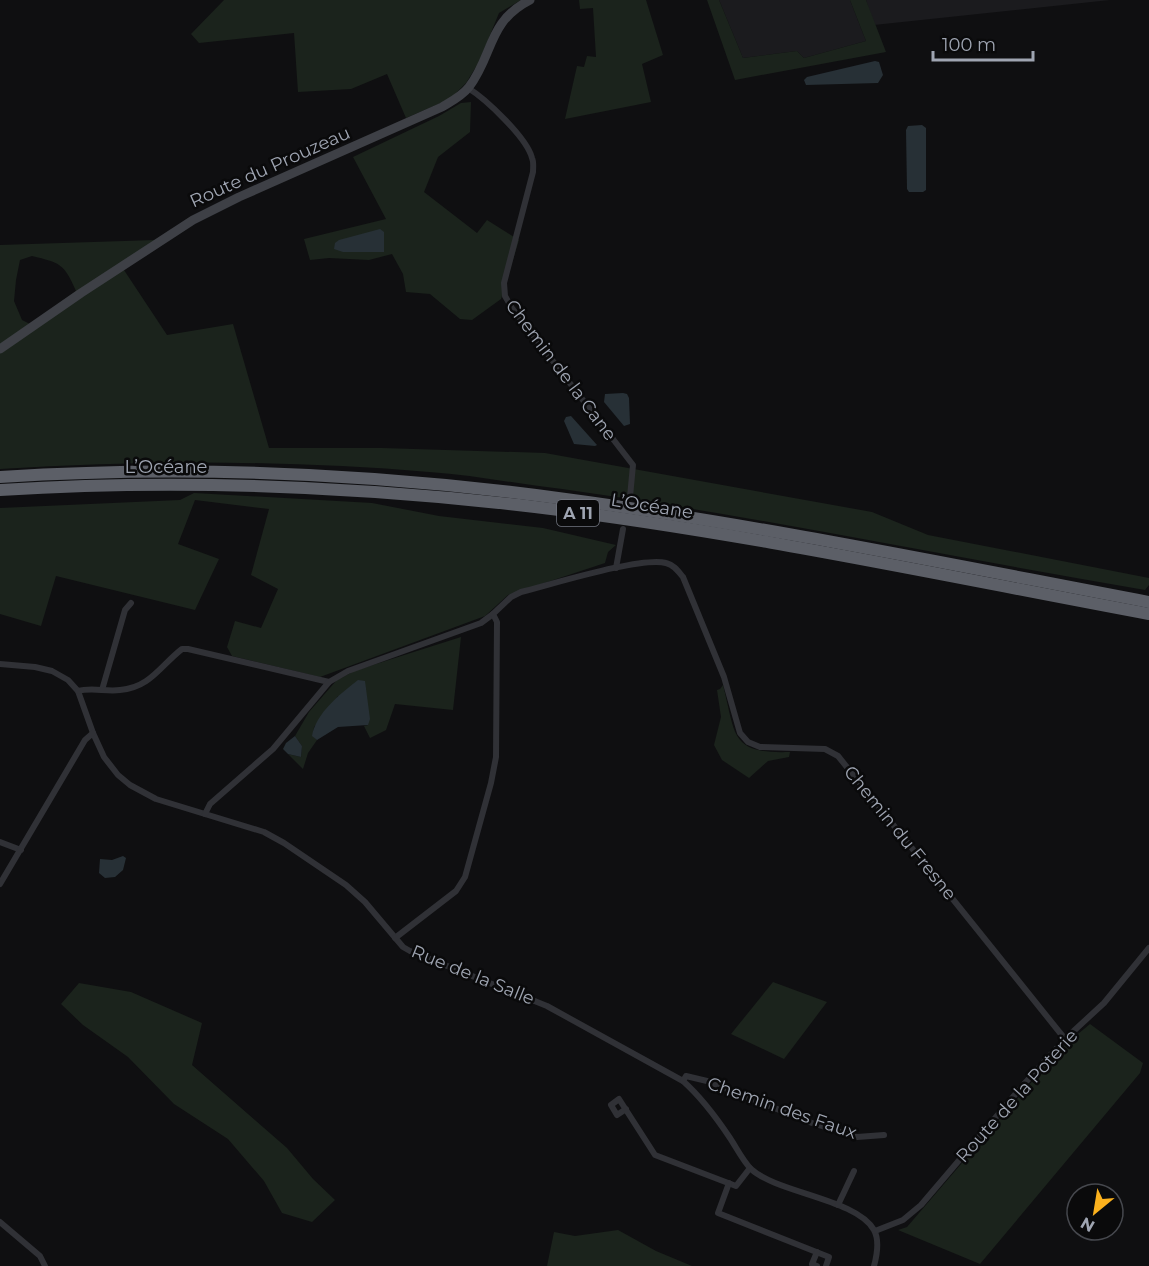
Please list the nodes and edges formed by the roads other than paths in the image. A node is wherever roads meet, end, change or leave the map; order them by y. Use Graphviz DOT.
graph roads {
  1 [pos="530,0"];
  2 [pos="468,88"];
  3 [pos="0,349"];
  4 [pos="0,477"];
  5 [pos="0,489"];
  6 [pos="630,497"];
  7 [pos="623,530"];
  8 [pos="616,568"];
  9 [pos="1149,602"];
  10 [pos="131,603"];
  11 [pos="493,614"];
  12 [pos="1149,614"];
  13 [pos="0,664"];
  14 [pos="329,682"];
  15 [pos="102,690"];
  16 [pos="78,691"];
  17 [pos="93,733"];
  18 [pos="205,814"];
  19 [pos="0,842"];
  20 [pos="21,850"];
  21 [pos="0,884"];
  22 [pos="395,938"];
  23 [pos="1149,948"];
  24 [pos="1065,1039"];
  25 [pos="682,1081"];
  26 [pos="626,1109"];
  27 [pos="884,1135"];
  28 [pos="750,1168"];
  29 [pos="854,1171"];
  30 [pos="729,1183"];
  31 [pos="838,1205"];
  32 [pos="0,1222"];
  33 [pos="875,1231"];
  34 [pos="817,1252"];
  35 [pos="45,1266"];
  36 [pos="817,1266"];
  37 [pos="826,1266"];
  38 [pos="874,1266"];
  1 -- 2 [label="street, Route du Prouzeau"];
  2 -- 3 [label="street, Route du Prouzeau"];
  2 -- 6 [label="street, Chemin de la Cane"];
  4 -- 9 [label="highway, L’Océane / A 11"];
  5 -- 12 [label="highway, L’Océane / A 11"];
  7 -- 8 [label="street"];
  8 -- 11 [label="street, Chemin du Fresne"];
  8 -- 24 [label="street, Chemin du Fresne"];
  10 -- 15 [label="street"];
  11 -- 14 [label="street, Chemin du Fresne"];
  11 -- 22 [label="street"];
  13 -- 16 [label="street"];
  14 -- 15 [label="street"];
  14 -- 18 [label="street"];
  15 -- 16 [label="street"];
  16 -- 17 [label="street, Rue de la Salle"];
  17 -- 18 [label="street, Rue de la Salle"];
  17 -- 20 [label="street"];
  18 -- 22 [label="street, Rue de la Salle"];
  19 -- 20 [label="street"];
  20 -- 21 [label="street"];
  22 -- 25 [label="street, Rue de la Salle"];
  23 -- 24 [label="street, Route de la Poterie"];
  24 -- 33 [label="street, Route de la Poterie"];
  25 -- 27 [label="street, Chemin des Faux"];
  25 -- 28 [label="street, Rue de la Salle"];
  26 -- 30 [label="street"];
  28 -- 30 [label="street"];
  28 -- 31 [label="street, Rue de la Salle"];
  29 -- 31 [label="street"];
  30 -- 34 [label="street"];
  31 -- 33 [label="street, Rue de la Salle"];
  32 -- 35 [label="street"];
  33 -- 38 [label="street"];
  34 -- 36 [label="street"];
  34 -- 37 [label="street"];
}
